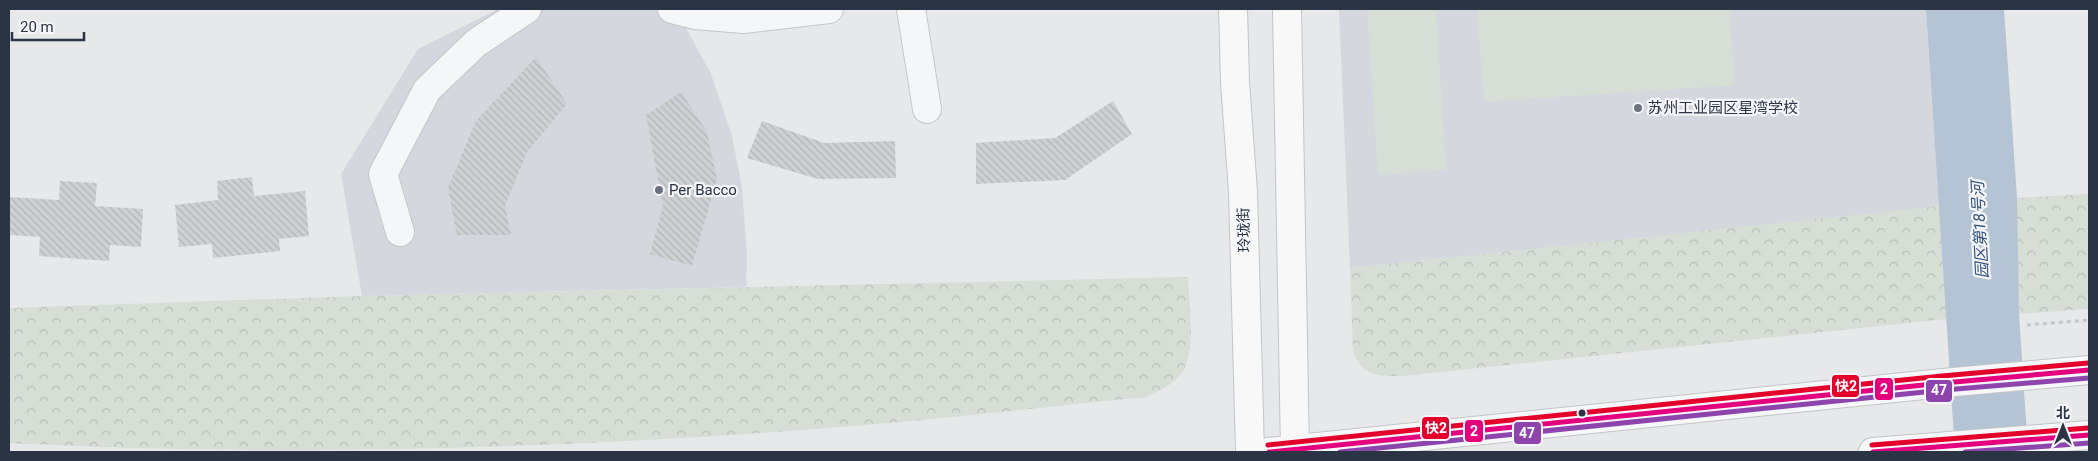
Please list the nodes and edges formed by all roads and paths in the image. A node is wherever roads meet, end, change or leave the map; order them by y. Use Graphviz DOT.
graph roads {
  1 [pos="527,9"];
  2 [pos="672,9"];
  3 [pos="829,9"];
  4 [pos="911,9"];
  5 [pos="1233,9"];
  6 [pos="1287,9"];
  7 [pos="926,109"];
  8 [pos="400,232"];
  9 [pos="2089,320"];
  10 [pos="2027,325"];
  11 [pos="2089,370"];
  12 [pos="2089,435"];
  13 [pos="1286,451"];
  14 [pos="1250,452"];
  15 [pos="1873,452"];
  1 -- 8 [label="street"];
  2 -- 3 [label="street"];
  4 -- 7 [label="street"];
  5 -- 14 [label="main road, 玲珑街"];
  6 -- 13 [label="main road"];
  9 -- 10 [label="path"];
  11 -- 13 [label="main road"];
  12 -- 15 [label="main road"];
}
